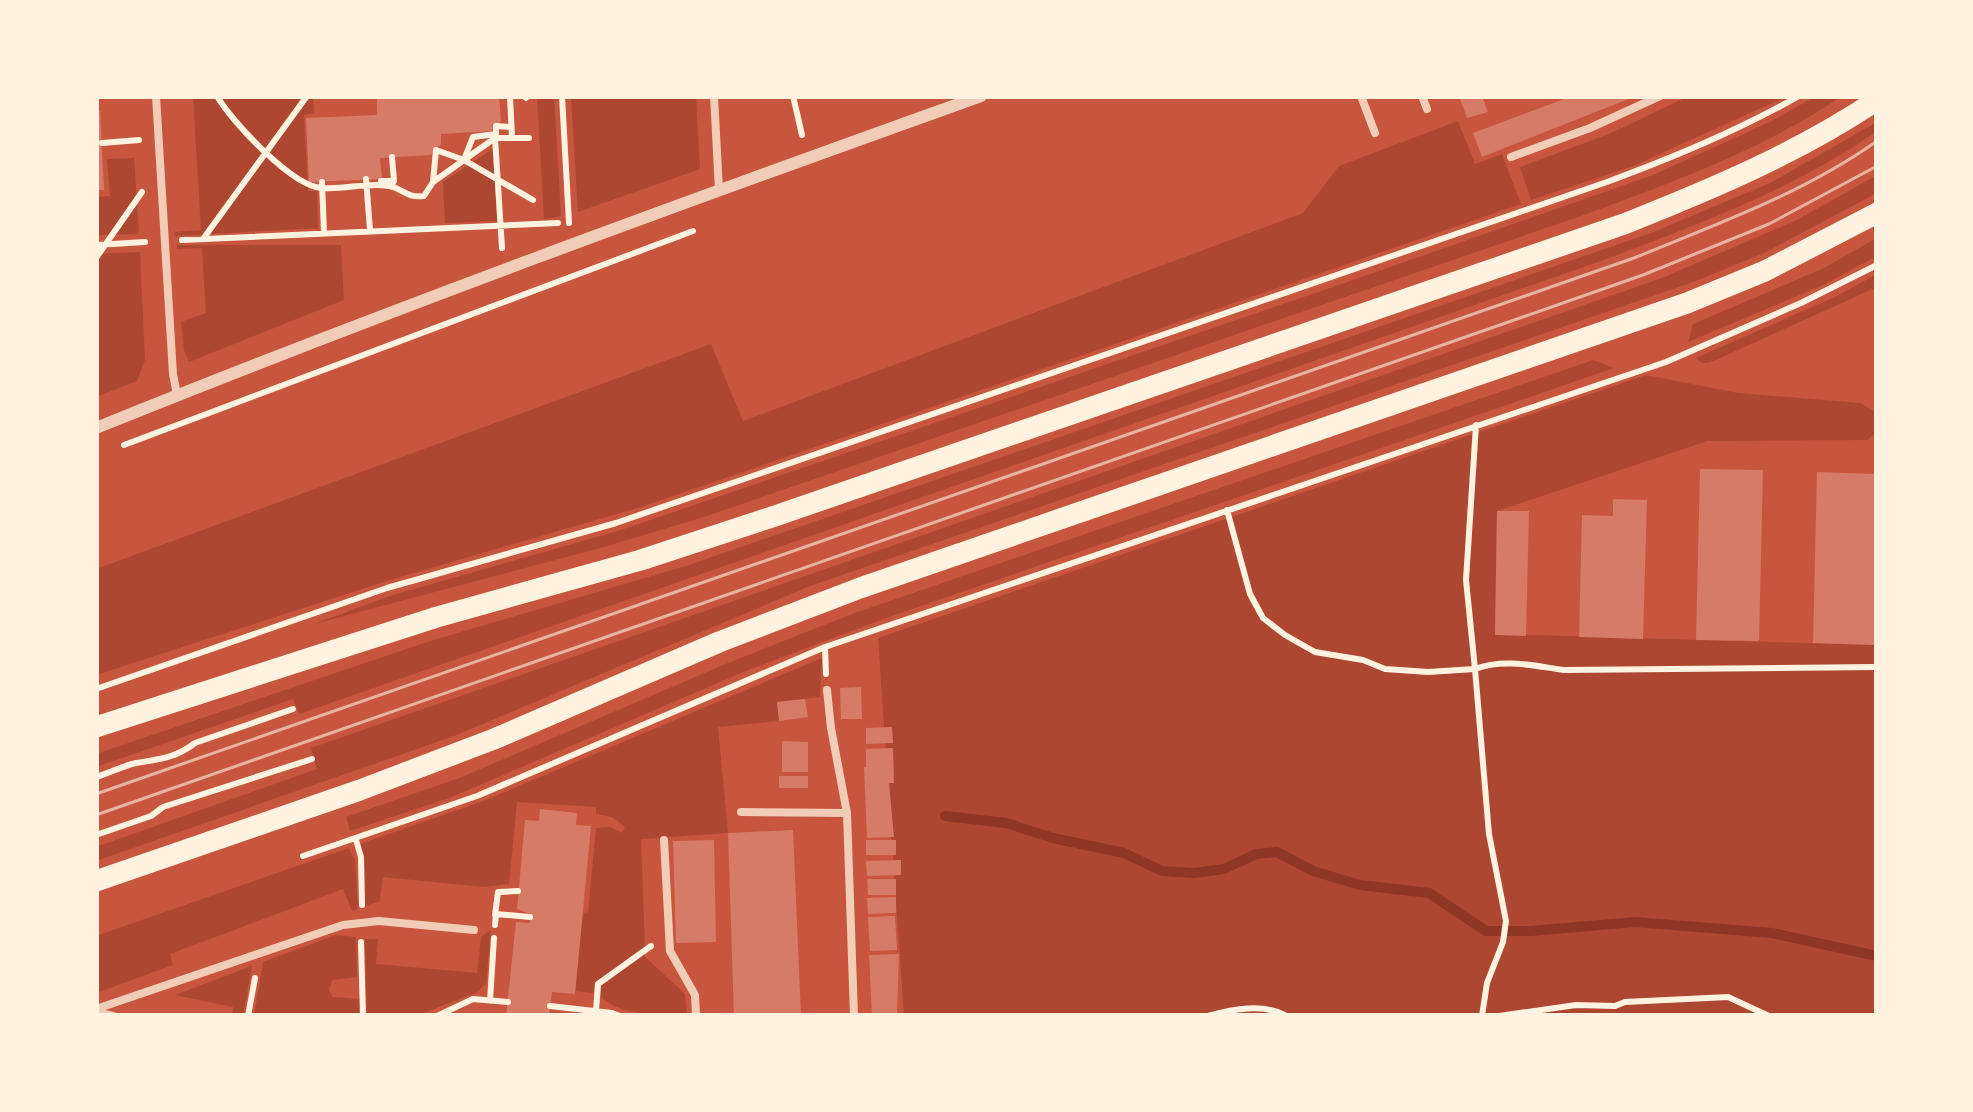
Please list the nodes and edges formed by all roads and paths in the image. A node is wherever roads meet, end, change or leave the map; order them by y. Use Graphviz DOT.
graph roads {
  1 [pos="156,96"];
  2 [pos="217,96"];
  3 [pos="307,96"];
  4 [pos="510,96"];
  5 [pos="562,96"];
  6 [pos="714,96"];
  7 [pos="793,96"];
  8 [pos="981,96"];
  9 [pos="1361,96"];
  10 [pos="1422,96"];
  11 [pos="1660,96"];
  12 [pos="1799,96"];
  13 [pos="1877,100"];
  14 [pos="1427,109"];
  15 [pos="512,127"];
  16 [pos="1375,133"];
  17 [pos="495,138"];
  18 [pos="512,138"];
  19 [pos="529,138"];
  20 [pos="803,139"];
  21 [pos="143,140"];
  22 [pos="101,143"];
  23 [pos="266,151"];
  24 [pos="392,157"];
  25 [pos="1511,157"];
  26 [pos="464,160"];
  27 [pos="498,178"];
  28 [pos="366,179"];
  29 [pos="381,181"];
  30 [pos="433,182"];
  31 [pos="392,183"];
  32 [pos="323,185"];
  33 [pos="146,187"];
  34 [pos="719,190"];
  35 [pos="533,200"];
  36 [pos="1877,214"];
  37 [pos="501,225"];
  38 [pos="370,230"];
  39 [pos="693,231"];
  40 [pos="324,232"];
  41 [pos="203,239"];
  42 [pos="166,241"];
  43 [pos="108,244"];
  44 [pos="96,245"];
  45 [pos="502,248"];
  46 [pos="96,258"];
  47 [pos="1877,265"];
  48 [pos="177,395"];
  49 [pos="1476,425"];
  50 [pos="96,428"];
  51 [pos="118,448"];
  52 [pos="1227,510"];
  53 [pos="1877,667"];
  54 [pos="1475,669"];
  55 [pos="96,689"];
  56 [pos="827,690"];
  57 [pos="293,709"];
  58 [pos="96,728"];
  59 [pos="312,759"];
  60 [pos="96,777"];
  61 [pos="741,812"];
  62 [pos="847,813"];
  63 [pos="96,835"];
  64 [pos="355,839"];
  65 [pos="664,840"];
  66 [pos="303,856"];
  67 [pos="361,857"];
  68 [pos="96,881"];
  69 [pos="518,891"];
  70 [pos="498,892"];
  71 [pos="530,917"];
  72 [pos="474,930"];
  73 [pos="669,934"];
  74 [pos="260,953"];
  75 [pos="490,1001"];
  76 [pos="508,1002"];
  77 [pos="550,1006"];
  78 [pos="1615,1006"];
  79 [pos="96,1011"];
  80 [pos="596,1011"];
  81 [pos="113,1016"];
  82 [pos="248,1016"];
  83 [pos="437,1016"];
  84 [pos="620,1016"];
  85 [pos="696,1016"];
  86 [pos="854,1016"];
  87 [pos="1208,1016"];
  88 [pos="1287,1016"];
  89 [pos="1482,1016"];
  90 [pos="1499,1016"];
  91 [pos="1622,1016"];
  92 [pos="1769,1016"];
  1 -- 42 [label="lane"];
  2 -- 23 [label="path"];
  3 -- 23 [label="path"];
  4 -- 15 [label="path"];
  5 -- 37 [label="path"];
  6 -- 34 [label="lane"];
  7 -- 20 [label="path"];
  8 -- 34 [label="street"];
  9 -- 16 [label="lane"];
  10 -- 14 [label="lane"];
  11 -- 25 [label="lane"];
  12 -- 55 [label="path"];
  13 -- 58 [label="main road"];
  15 -- 18 [label="path"];
  15 -- 26 [label="path"];
  17 -- 18 [label="path"];
  17 -- 26 [label="path"];
  17 -- 27 [label="path"];
  18 -- 19 [label="path"];
  21 -- 22 [label="path"];
  23 -- 32 [label="path"];
  23 -- 41 [label="path"];
  24 -- 31 [label="path"];
  26 -- 27 [label="path"];
  26 -- 30 [label="path"];
  26 -- 30 [label="path"];
  27 -- 35 [label="path"];
  27 -- 37 [label="path"];
  28 -- 38 [label="path"];
  29 -- 31 [label="path"];
  30 -- 31 [label="path"];
  31 -- 32 [label="path"];
  32 -- 40 [label="path"];
  33 -- 43 [label="path"];
  34 -- 48 [label="street"];
  36 -- 68 [label="main road"];
  37 -- 38 [label="path"];
  37 -- 45 [label="path"];
  38 -- 40 [label="path"];
  39 -- 51 [label="path"];
  40 -- 41 [label="path"];
  41 -- 42 [label="path"];
  42 -- 43 [label="path"];
  42 -- 48 [label="lane"];
  43 -- 44 [label="path"];
  43 -- 46 [label="path"];
  47 -- 49 [label="path"];
  48 -- 50 [label="street"];
  49 -- 52 [label="path"];
  49 -- 54 [label="path"];
  52 -- 54 [label="path"];
  52 -- 64 [label="path"];
  53 -- 54 [label="path"];
  54 -- 89 [label="path"];
  56 -- 62 [label="lane"];
  57 -- 60 [label="path"];
  59 -- 63 [label="path"];
  61 -- 62 [label="lane"];
  62 -- 86 [label="lane"];
  64 -- 66 [label="path"];
  64 -- 67 [label="path"];
  65 -- 73 [label="lane"];
  69 -- 70 [label="path"];
  71 -- 75 [label="path"];
  72 -- 74 [label="lane"];
  73 -- 80 [label="path"];
  73 -- 85 [label="lane"];
  74 -- 79 [label="lane"];
  74 -- 82 [label="path"];
  75 -- 76 [label="path"];
  75 -- 83 [label="path"];
  77 -- 80 [label="path"];
  78 -- 90 [label="path"];
  78 -- 91 [label="path"];
  78 -- 92 [label="path"];
  79 -- 81 [label="lane"];
  80 -- 84 [label="path"];
  87 -- 88 [label="path"];
}
